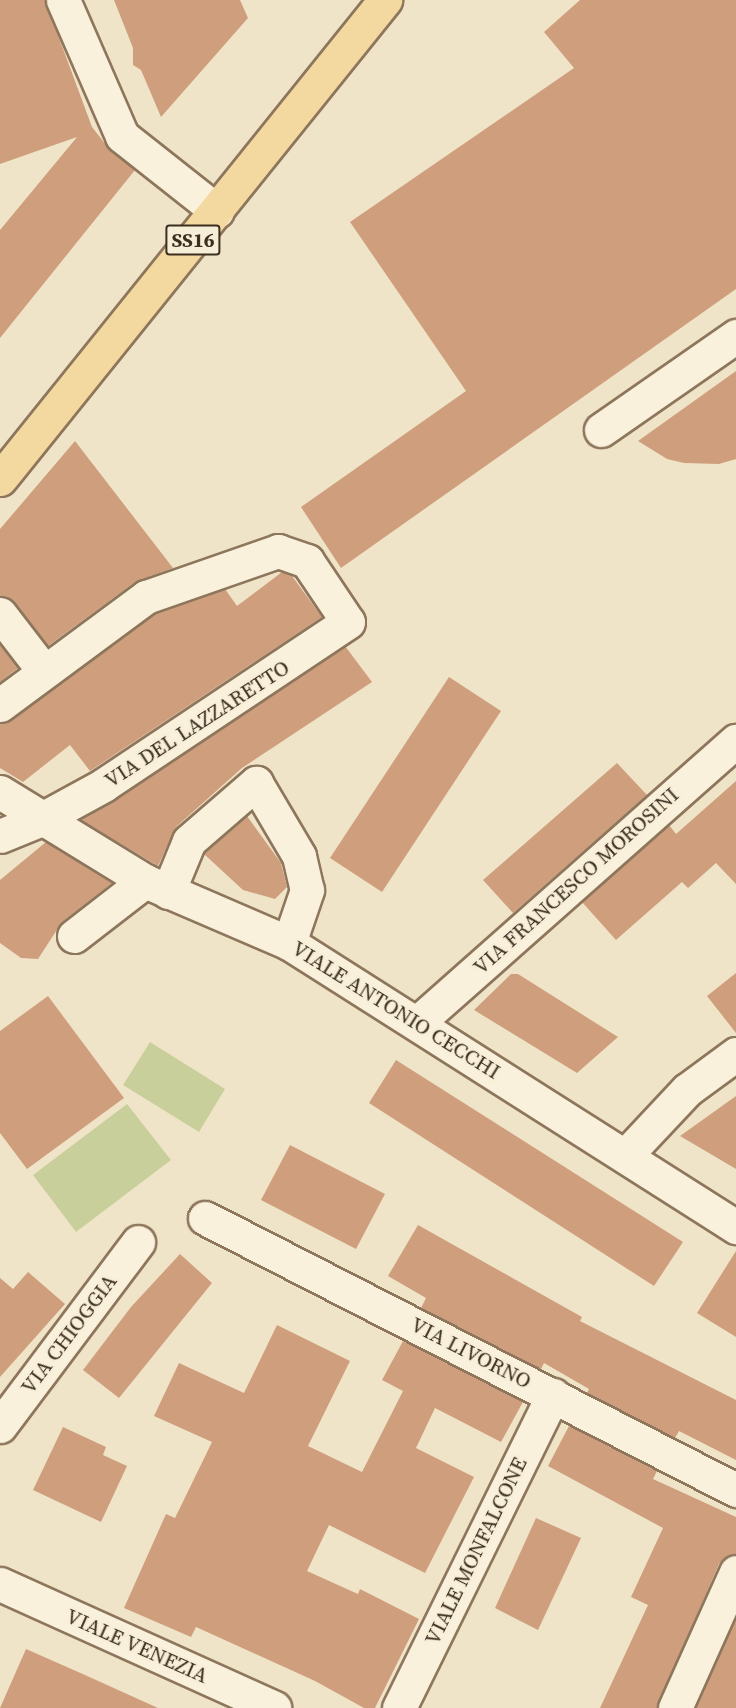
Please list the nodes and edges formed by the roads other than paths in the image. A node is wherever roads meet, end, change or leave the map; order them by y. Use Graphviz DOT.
graph roads {
  1 [pos="63,0"];
  2 [pos="385,0"];
  3 [pos="217,211"];
  4 [pos="736,336"];
  5 [pos="601,430"];
  6 [pos="0,479"];
  7 [pos="0,614"];
  8 [pos="43,670"];
  9 [pos="0,705"];
  10 [pos="736,741"];
  11 [pos="0,792"];
  12 [pos="42,819"];
  13 [pos="0,836"];
  14 [pos="156,887"];
  15 [pos="74,936"];
  16 [pos="289,943"];
  17 [pos="417,1023"];
  18 [pos="736,1054"];
  19 [pos="625,1156"];
  20 [pos="205,1218"];
  21 [pos="736,1227"];
  22 [pos="138,1242"];
  23 [pos="553,1395"];
  24 [pos="0,1426"];
  25 [pos="736,1490"];
  26 [pos="736,1572"];
  27 [pos="0,1584"];
  28 [pos="274,1708"];
  29 [pos="399,1708"];
  30 [pos="675,1708"];
  1 -- 3 [label="street"];
  2 -- 3 [label="main road, SS16"];
  3 -- 6 [label="main road, SS16"];
  4 -- 5 [label="street"];
  7 -- 8 [label="street"];
  8 -- 9 [label="street"];
  8 -- 12 [label="street, VIA DEL LAZZARETTO"];
  10 -- 17 [label="street, VIA FRANCESCO MOROSINI"];
  11 -- 12 [label="street, VIALE ANTONIO CECCHI"];
  12 -- 13 [label="street, VIA DEL LAZZARETTO"];
  12 -- 14 [label="street, VIALE ANTONIO CECCHI"];
  14 -- 15 [label="street"];
  14 -- 16 [label="street, VIALE ANTONIO CECCHI"];
  14 -- 16 [label="street"];
  16 -- 17 [label="street, VIALE ANTONIO CECCHI"];
  17 -- 19 [label="street, VIALE ANTONIO CECCHI"];
  18 -- 19 [label="street"];
  19 -- 21 [label="street, VIALE ANTONIO CECCHI"];
  20 -- 23 [label="street, VIA LIVORNO"];
  22 -- 24 [label="street, VIA CHIOGGIA"];
  23 -- 25 [label="street, VIA LIVORNO"];
  23 -- 29 [label="street, VIALE MONFALCONE"];
  26 -- 30 [label="street"];
  27 -- 28 [label="street, VIALE VENEZIA"];
}
